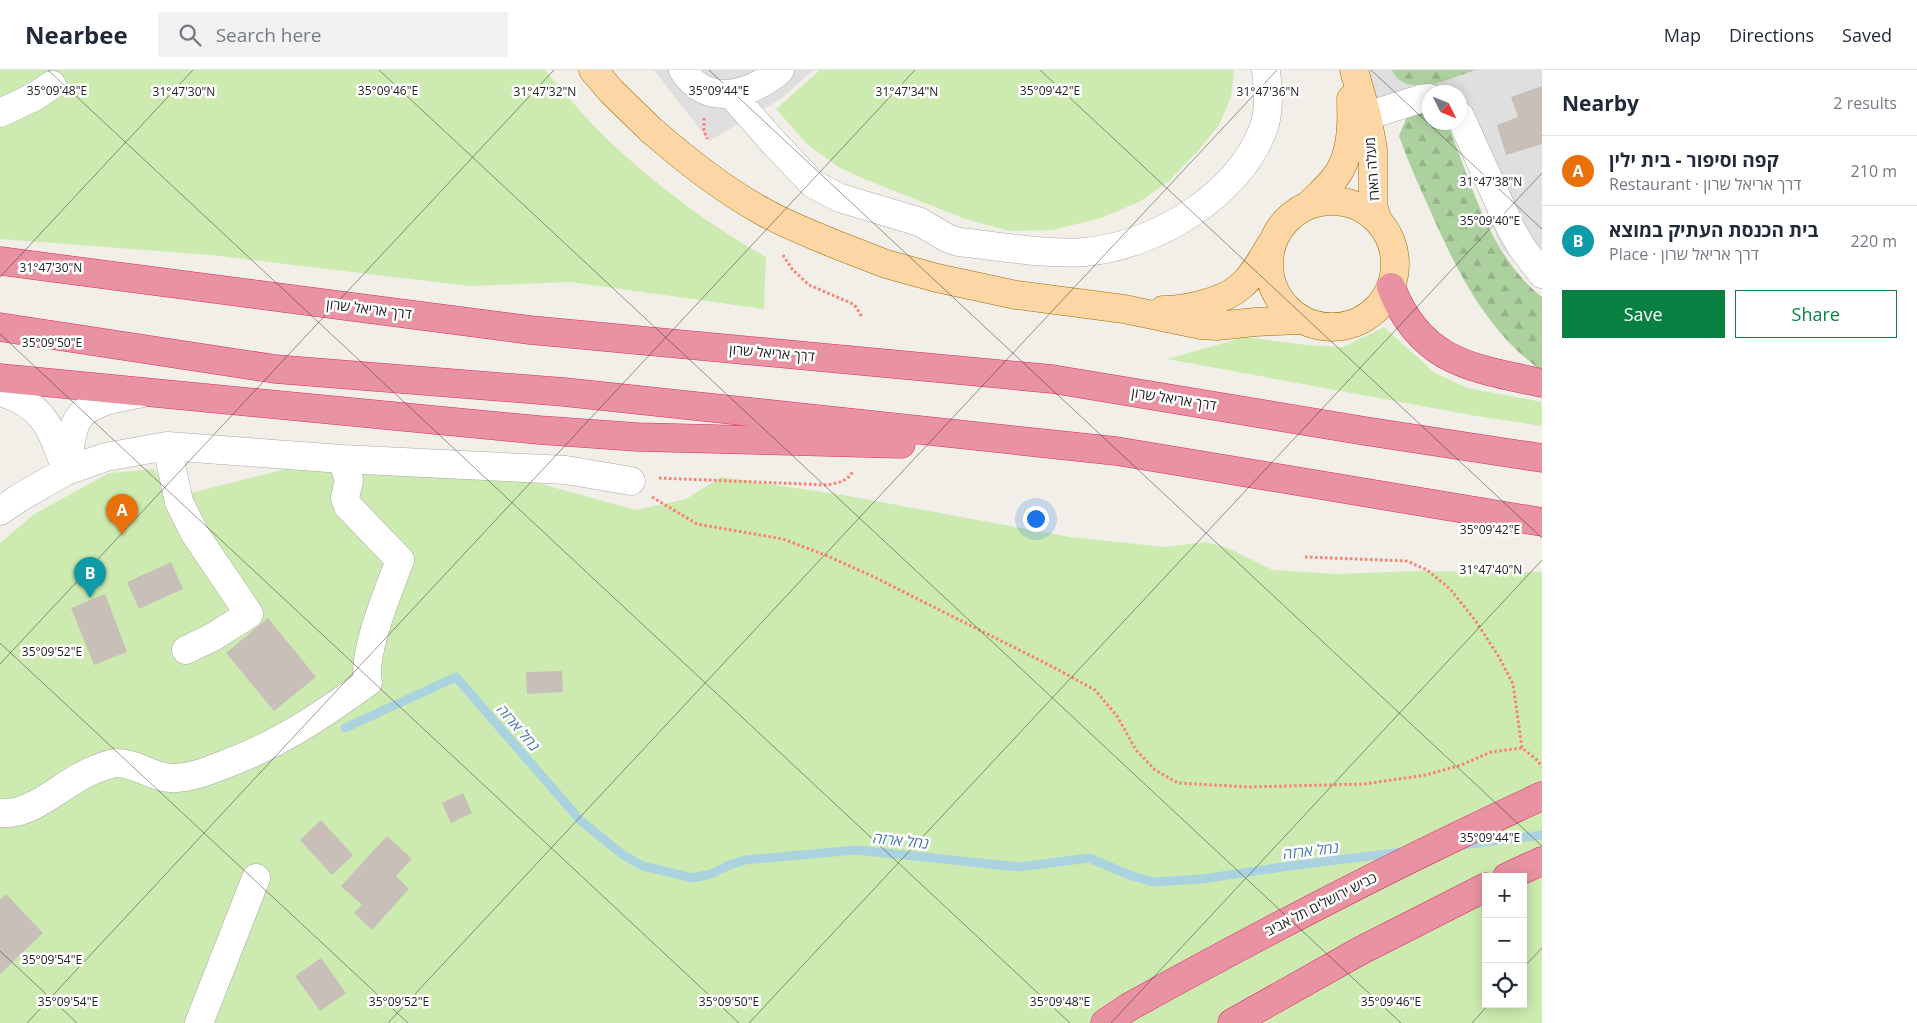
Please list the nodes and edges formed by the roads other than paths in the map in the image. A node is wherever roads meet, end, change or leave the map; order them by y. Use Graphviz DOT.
graph roads {
  1 [pos="593,70"];
  2 [pos="683,70"];
  3 [pos="1266,70"];
  4 [pos="1349,70"];
  5 [pos="1354,70"];
  6 [pos="773,76"];
  7 [pos="52,85"];
  8 [pos="730,94"];
  9 [pos="1422,99"];
  10 [pos="0,113"];
  11 [pos="1367,116"];
  12 [pos="1466,130"];
  13 [pos="1309,204"];
  14 [pos="1378,222"];
  15 [pos="1272,243"];
  16 [pos="0,261"];
  17 [pos="1542,274"];
  18 [pos="1391,287"];
  19 [pos="1124,309"];
  20 [pos="1301,320"];
  21 [pos="0,328"];
  22 [pos="0,378"];
  23 [pos="1542,383"];
  24 [pos="0,392"];
  25 [pos="146,392"];
  26 [pos="167,446"];
  27 [pos="1122,452"];
  28 [pos="342,458"];
  29 [pos="1542,458"];
  30 [pos="66,471"];
  31 [pos="631,481"];
  32 [pos="0,511"];
  33 [pos="1542,522"];
  34 [pos="186,650"];
  35 [pos="1542,796"];
  36 [pos="0,812"];
  37 [pos="1542,861"];
  38 [pos="1516,873"];
  39 [pos="256,878"];
  40 [pos="1482,889"];
  41 [pos="199,1023"];
  42 [pos="1105,1023"];
  43 [pos="1232,1023"];
  1 -- 19 [label="main road, bridge"];
  2 -- 8 [label="street"];
  3 -- 8 [label="street"];
  4 -- 13 [label="main road, מעלה הארז"];
  5 -- 11 [label="main road, מעלה הארז"];
  6 -- 8 [label="street"];
  7 -- 10 [label="street"];
  9 -- 11 [label="street"];
  11 -- 14 [label="main road, מעלה הארז"];
  12 -- 17 [label="street"];
  13 -- 14 [label="main road"];
  13 -- 15 [label="main road"];
  14 -- 18 [label="main road"];
  15 -- 19 [label="main road"];
  15 -- 20 [label="main road"];
  16 -- 29 [label="highway, דרך אריאל שרון"];
  18 -- 20 [label="main road"];
  18 -- 23 [label="highway"];
  19 -- 20 [label="main road"];
  21 -- 27 [label="highway"];
  22 -- 25 [label="highway"];
  24 -- 30 [label="street"];
  25 -- 27 [label="highway"];
  25 -- 30 [label="street"];
  26 -- 28 [label="street"];
  26 -- 30 [label="street"];
  26 -- 34 [label="street"];
  27 -- 33 [label="highway"];
  28 -- 31 [label="street"];
  28 -- 36 [label="street"];
  30 -- 32 [label="street"];
  35 -- 42 [label="highway, כביש ירושלים תל אביב"];
  37 -- 38 [label="highway"];
  39 -- 41 [label="street"];
  40 -- 43 [label="highway"];
}
